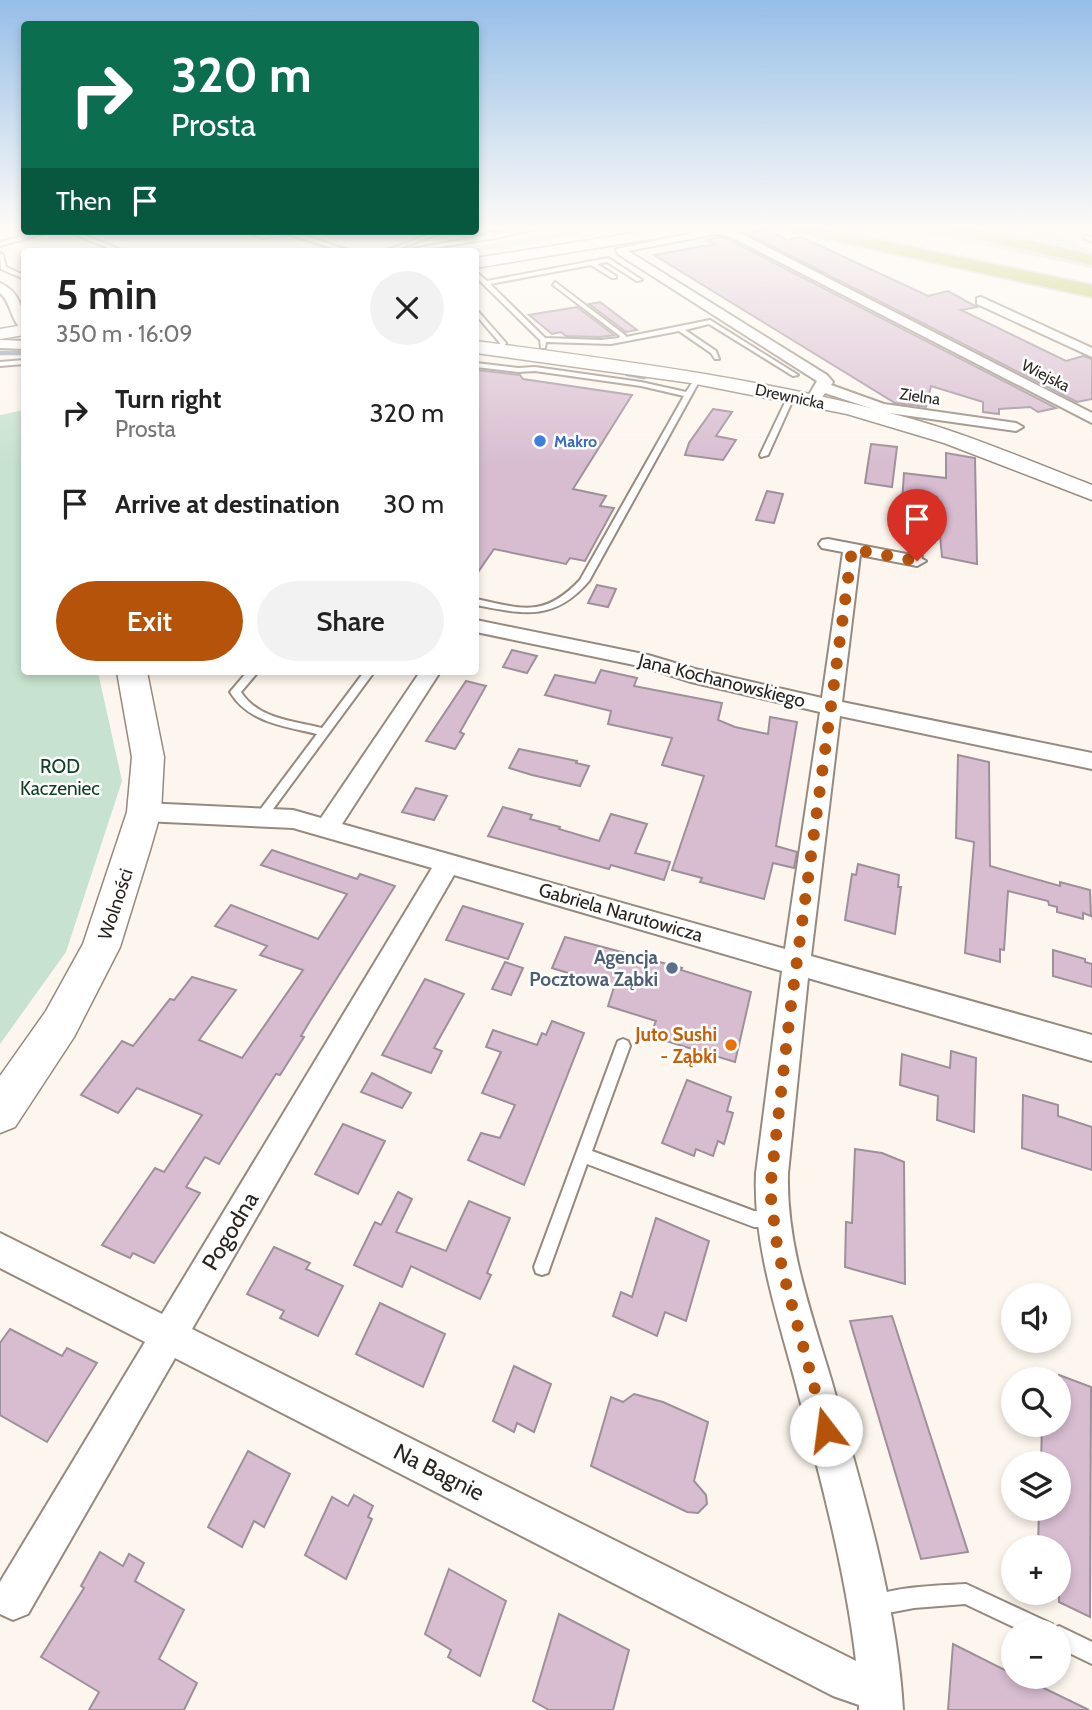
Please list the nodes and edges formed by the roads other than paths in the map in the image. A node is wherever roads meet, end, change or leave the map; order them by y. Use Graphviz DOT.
graph roads {
  1 [pos="505,306"];
  2 [pos="584,306"];
  3 [pos="708,306"];
  4 [pos="873,306"];
  5 [pos="991,306"];
  6 [pos="479,315"];
  7 [pos="21,326"];
  8 [pos="680,329"];
  9 [pos="0,333"];
  10 [pos="621,340"];
  11 [pos="21,343"];
  12 [pos="0,344"];
  13 [pos="479,347"];
  14 [pos="540,348"];
  15 [pos="500,350"];
  16 [pos="1092,353"];
  17 [pos="717,358"];
  18 [pos="21,362"];
  19 [pos="0,364"];
  20 [pos="479,365"];
  21 [pos="795,375"];
  22 [pos="701,381"];
  23 [pos="818,394"];
  24 [pos="791,395"];
  25 [pos="1092,419"];
  26 [pos="1016,427"];
  27 [pos="764,455"];
  28 [pos="1092,493"];
  29 [pos="932,500"];
  30 [pos="828,544"];
  31 [pos="852,549"];
  32 [pos="917,561"];
  33 [pos="479,603"];
  34 [pos="479,626"];
  35 [pos="133,675"];
  36 [pos="250,675"];
  37 [pos="367,675"];
  38 [pos="428,675"];
  39 [pos="831,707"];
  40 [pos="324,732"];
  41 [pos="1092,761"];
  42 [pos="144,812"];
  43 [pos="261,817"];
  44 [pos="326,828"];
  45 [pos="448,863"];
  46 [pos="797,963"];
  47 [pos="623,1046"];
  48 [pos="1092,1048"];
  49 [pos="0,1112"];
  50 [pos="583,1156"];
  51 [pos="773,1219"];
  52 [pos="0,1250"];
  53 [pos="542,1267"];
  54 [pos="168,1334"];
  55 [pos="13,1599"];
  56 [pos="869,1606"];
  57 [pos="1019,1619"];
  58 [pos="1071,1643"];
  59 [pos="1092,1653"];
  60 [pos="881,1699"];
  1 -- 14 [label="lane"];
  2 -- 10 [label="lane"];
  3 -- 23 [label="street, Zielna"];
  4 -- 25 [label="street, Wiejska"];
  5 -- 16 [label="street"];
  6 -- 15 [label="lane"];
  7 -- 9 [label="street"];
  8 -- 10 [label="lane"];
  8 -- 17 [label="lane"];
  8 -- 21 [label="lane"];
  10 -- 14 [label="lane"];
  11 -- 12 [label="street"];
  13 -- 15 [label="street, Drewnicka"];
  14 -- 15 [label="street, Drewnicka"];
  14 -- 22 [label="street, Drewnicka"];
  18 -- 19 [label="lane"];
  20 -- 22 [label="lane"];
  22 -- 24 [label="street, Drewnicka"];
  22 -- 33 [label="lane"];
  23 -- 24 [label="street, Drewnicka"];
  23 -- 26 [label="street, Zielna"];
  23 -- 28 [label="street, Drewnicka"];
  24 -- 27 [label="lane"];
  29 -- 32 [label="lane"];
  30 -- 31 [label="street"];
  31 -- 32 [label="street"];
  31 -- 39 [label="street"];
  34 -- 39 [label="street, Jana Kochanowskiego"];
  35 -- 42 [label="street, Wolności"];
  36 -- 40 [label="lane"];
  37 -- 40 [label="lane"];
  38 -- 44 [label="street"];
  39 -- 41 [label="street, Jana Kochanowskiego"];
  39 -- 46 [label="street"];
  40 -- 43 [label="lane"];
  42 -- 43 [label="street, Gabriela Narutowicza"];
  42 -- 49 [label="street, Wolności"];
  43 -- 44 [label="street, Gabriela Narutowicza"];
  44 -- 45 [label="street, Gabriela Narutowicza"];
  45 -- 46 [label="street, Gabriela Narutowicza"];
  45 -- 54 [label="street, Pogodna"];
  46 -- 48 [label="street, Gabriela Narutowicza"];
  46 -- 51 [label="street"];
  47 -- 50 [label="lane"];
  50 -- 51 [label="lane"];
  50 -- 53 [label="lane"];
  51 -- 56 [label="street"];
  52 -- 54 [label="street, Na Bagnie"];
  54 -- 55 [label="street, Pogodna"];
  54 -- 60 [label="street, Na Bagnie"];
  56 -- 57 [label="lane"];
  56 -- 60 [label="street"];
  58 -- 59 [label="lane"];
}
